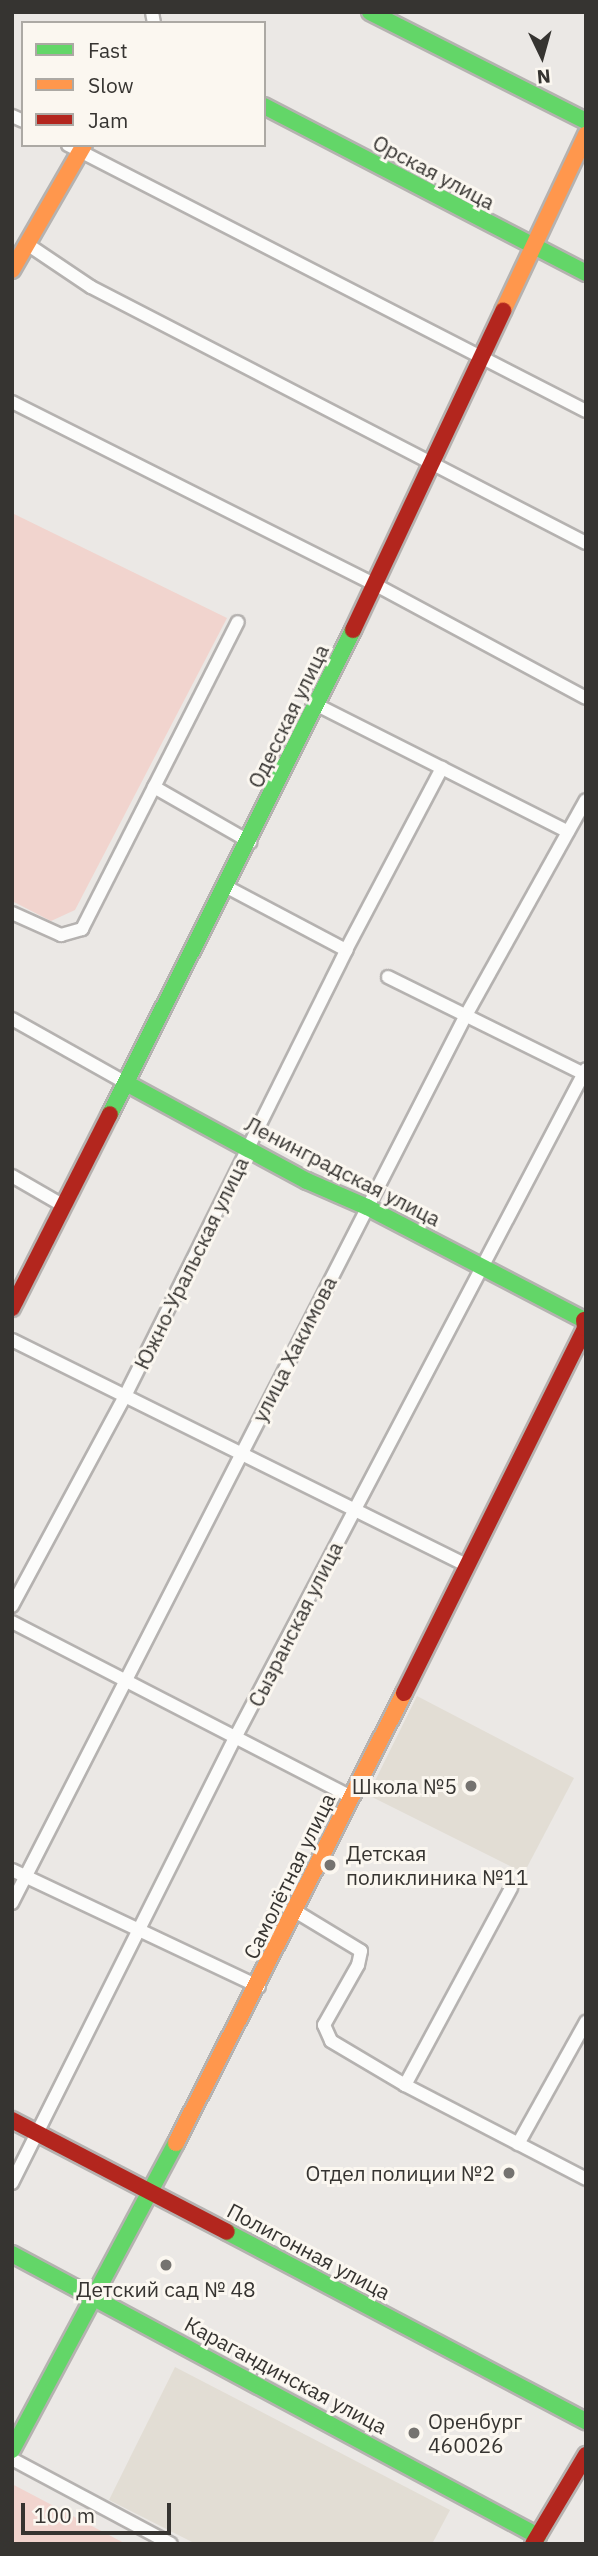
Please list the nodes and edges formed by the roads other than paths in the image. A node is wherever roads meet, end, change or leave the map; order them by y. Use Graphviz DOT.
graph roads {
  1 [pos="370,12"];
  2 [pos="266,107"];
  3 [pos="586,121"];
  4 [pos="586,135"];
  5 [pos="77,147"];
  6 [pos="27,244"];
  7 [pos="530,245"];
  8 [pos="12,270"];
  9 [pos="586,273"];
  10 [pos="479,356"];
  11 [pos="12,402"];
  12 [pos="586,411"];
  13 [pos="430,463"];
  14 [pos="586,543"];
  15 [pos="376,585"];
  16 [pos="238,622"];
  17 [pos="586,698"];
  18 [pos="317,705"];
  19 [pos="442,768"];
  20 [pos="154,787"];
  21 [pos="586,800"];
  22 [pos="568,832"];
  23 [pos="250,842"];
  24 [pos="227,887"];
  25 [pos="12,913"];
  26 [pos="346,950"];
  27 [pos="388,977"];
  28 [pos="465,1017"];
  29 [pos="12,1019"];
  30 [pos="585,1073"];
  31 [pos="128,1084"];
  32 [pos="249,1147"];
  33 [pos="12,1176"];
  34 [pos="64,1206"];
  35 [pos="367,1207"];
  36 [pos="482,1264"];
  37 [pos="12,1308"];
  38 [pos="584,1316"];
  39 [pos="12,1340"];
  40 [pos="125,1396"];
  41 [pos="240,1454"];
  42 [pos="353,1512"];
  43 [pos="468,1566"];
  44 [pos="12,1606"];
  45 [pos="12,1622"];
  46 [pos="126,1679"];
  47 [pos="236,1737"];
  48 [pos="351,1797"];
  49 [pos="12,1870"];
  50 [pos="26,1877"];
  51 [pos="511,1888"];
  52 [pos="12,1903"];
  53 [pos="295,1912"];
  54 [pos="141,1931"];
  55 [pos="258,1987"];
  56 [pos="586,2022"];
  57 [pos="405,2085"];
  58 [pos="12,2120"];
  59 [pos="37,2132"];
  60 [pos="518,2144"];
  61 [pos="586,2179"];
  62 [pos="12,2183"];
  63 [pos="150,2191"];
  64 [pos="12,2254"];
  65 [pos="92,2295"];
  66 [pos="586,2421"];
  67 [pos="12,2450"];
  68 [pos="12,2459"];
  69 [pos="585,2459"];
  70 [pos="539,2541"];
  71 [pos="171,2544"];
  1 -- 3 [label="street"];
  2 -- 7 [label="street, Орская улица"];
  4 -- 7 [label="street, Одесская улица"];
  5 -- 6 [label="street"];
  5 -- 10 [label="street"];
  6 -- 8 [label="street"];
  6 -- 13 [label="street"];
  7 -- 9 [label="street, Орская улица"];
  7 -- 10 [label="street, Одесская улица"];
  10 -- 12 [label="street"];
  10 -- 13 [label="street, Одесская улица"];
  11 -- 15 [label="street"];
  13 -- 14 [label="street"];
  13 -- 15 [label="street, Одесская улица"];
  15 -- 17 [label="street"];
  15 -- 18 [label="street, Одесская улица"];
  16 -- 20 [label="street"];
  18 -- 19 [label="street"];
  18 -- 23 [label="street, Одесская улица"];
  19 -- 22 [label="street"];
  19 -- 26 [label="street, Южно-Уральская улица"];
  20 -- 23 [label="street"];
  20 -- 25 [label="street"];
  21 -- 22 [label="street, улица Хакимова"];
  22 -- 28 [label="street, улица Хакимова"];
  23 -- 24 [label="street, Одесская улица"];
  24 -- 26 [label="street"];
  24 -- 31 [label="street, Одесская улица"];
  26 -- 32 [label="street, Южно-Уральская улица"];
  27 -- 28 [label="street"];
  28 -- 30 [label="street"];
  28 -- 35 [label="street, улица Хакимова"];
  29 -- 31 [label="street, Ленинградская улица"];
  30 -- 36 [label="street, Сызранская улица"];
  31 -- 32 [label="street, Ленинградская улица"];
  31 -- 34 [label="street, Одесская улица"];
  32 -- 35 [label="street, Ленинградская улица"];
  32 -- 40 [label="street, Южно-Уральская улица"];
  33 -- 34 [label="street"];
  34 -- 37 [label="street, Одесская улица"];
  35 -- 36 [label="street, Ленинградская улица"];
  35 -- 41 [label="street, улица Хакимова"];
  36 -- 38 [label="street, Ленинградская улица"];
  36 -- 42 [label="street, Сызранская улица"];
  38 -- 43 [label="street, Самолётная улица"];
  39 -- 40 [label="street"];
  40 -- 41 [label="street"];
  40 -- 44 [label="street, Южно-Уральская улица"];
  41 -- 42 [label="street"];
  41 -- 46 [label="street, улица Хакимова"];
  42 -- 43 [label="street"];
  42 -- 47 [label="street, Сызранская улица"];
  43 -- 48 [label="street, Самолётная улица"];
  45 -- 46 [label="street"];
  46 -- 47 [label="street"];
  46 -- 50 [label="street, улица Хакимова"];
  47 -- 48 [label="street"];
  47 -- 54 [label="street, Сызранская улица"];
  48 -- 53 [label="street, Самолётная улица"];
  49 -- 50 [label="street"];
  50 -- 52 [label="street, улица Хакимова"];
  50 -- 54 [label="street"];
  51 -- 57 [label="street"];
  53 -- 55 [label="street, Самолётная улица"];
  53 -- 57 [label="street"];
  54 -- 55 [label="street"];
  54 -- 59 [label="street, Сызранская улица"];
  55 -- 63 [label="street, Самолётная улица"];
  56 -- 60 [label="street"];
  57 -- 60 [label="street"];
  58 -- 59 [label="street, Полигонная улица"];
  59 -- 62 [label="street, Сызранская улица"];
  59 -- 63 [label="street, Полигонная улица"];
  60 -- 61 [label="street"];
  63 -- 65 [label="street, Самолётная улица"];
  63 -- 66 [label="street, Полигонная улица"];
  64 -- 65 [label="street, Карагандинская улица"];
  65 -- 67 [label="street, Самолётная улица"];
  65 -- 70 [label="street, Карагандинская улица"];
  68 -- 71 [label="street"];
  69 -- 70 [label="street"];
}
